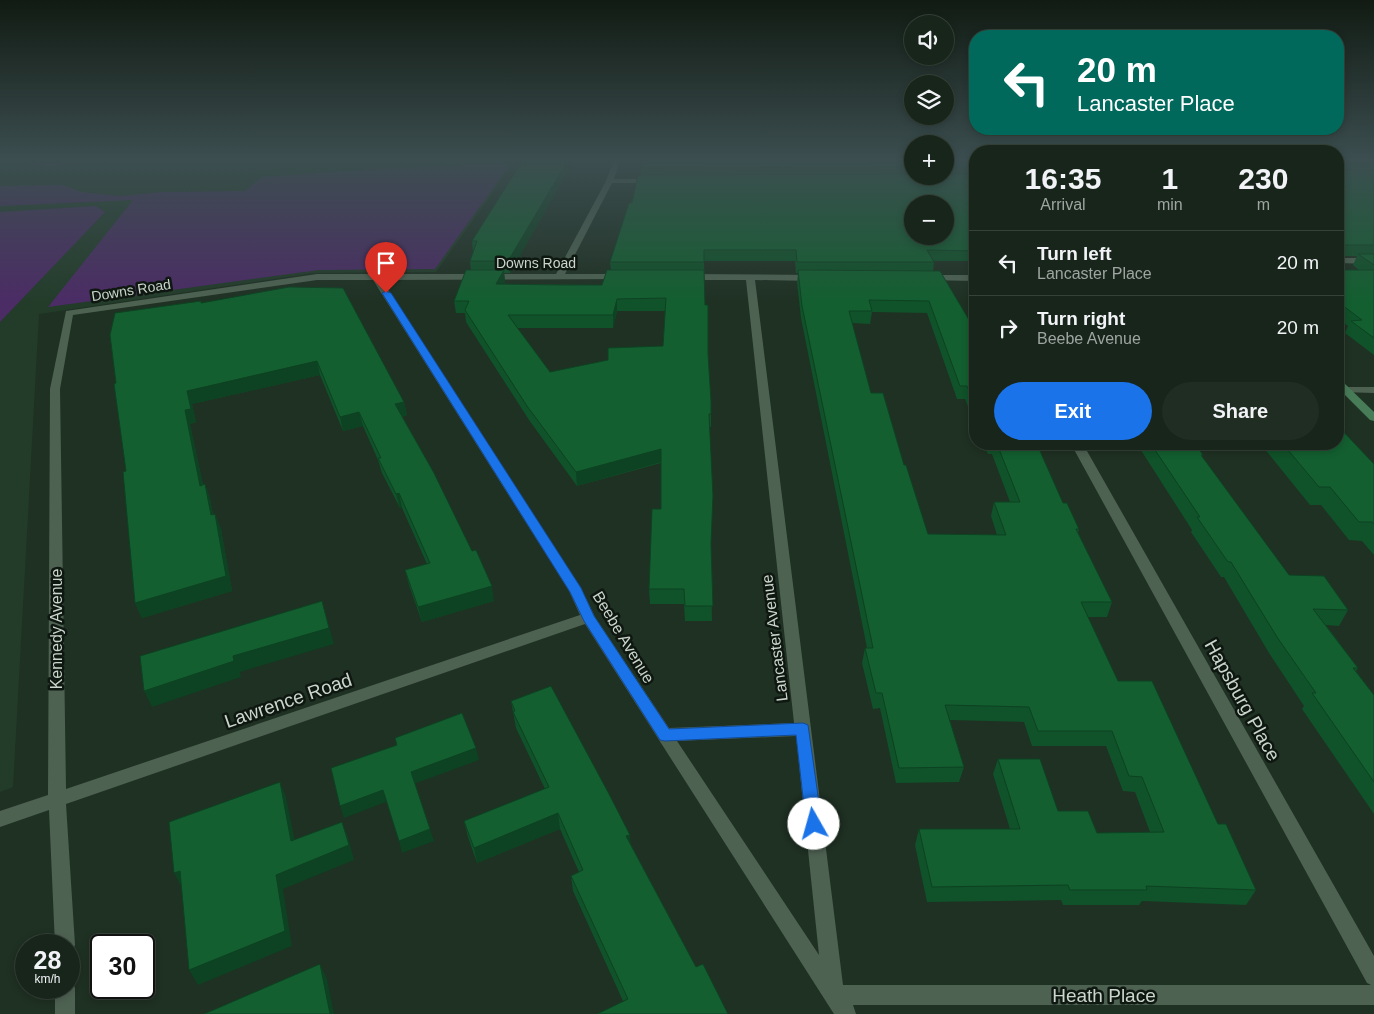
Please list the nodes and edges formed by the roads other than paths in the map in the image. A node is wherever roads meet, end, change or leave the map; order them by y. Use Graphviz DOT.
graph roads {
  1 [pos="596,207"];
  2 [pos="1344,261"];
  3 [pos="1374,261"];
  4 [pos="376,276"];
  5 [pos="559,277"];
  6 [pos="626,277"];
  7 [pos="673,277"];
  8 [pos="750,278"];
  9 [pos="818,278"];
  10 [pos="916,278"];
  11 [pos="969,278"];
  12 [pos="69,313"];
  13 [pos="1344,386"];
  14 [pos="1344,389"];
  15 [pos="1374,390"];
  16 [pos="1374,418"];
  17 [pos="1080,450"];
  18 [pos="588,618"];
  19 [pos="803,729"];
  20 [pos="665,736"];
  21 [pos="57,800"];
  22 [pos="0,819"];
  23 [pos="64,934"];
  24 [pos="1374,976"];
  25 [pos="834,995"];
  26 [pos="1374,995"];
  27 [pos="65,999"];
  28 [pos="65,1014"];
  29 [pos="846,1014"];
  1 -- 5 [label="street"];
  2 -- 3 [label="street"];
  4 -- 5 [label="street, Downs Road"];
  4 -- 12 [label="street, Downs Road"];
  4 -- 18 [label="street, Beebe Avenue"];
  5 -- 6 [label="street, Downs Road"];
  7 -- 8 [label="street"];
  8 -- 9 [label="street"];
  8 -- 19 [label="street, Lancaster Avenue"];
  10 -- 11 [label="street"];
  12 -- 21 [label="street, Kennedy Avenue"];
  13 -- 15 [label="street"];
  14 -- 16 [label="main road"];
  17 -- 24 [label="street, Hapsburg Place"];
  18 -- 20 [label="street, Beebe Avenue"];
  18 -- 21 [label="street, Lawrence Road"];
  19 -- 20 [label="street"];
  19 -- 25 [label="street, Lancaster Avenue"];
  20 -- 25 [label="street, Beebe Avenue"];
  21 -- 22 [label="street, Lawrence Road"];
  21 -- 23 [label="street, Kennedy Avenue"];
  25 -- 26 [label="street, Heath Place"];
  25 -- 29 [label="street, Beebe Avenue"];
  27 -- 28 [label="street"];
}
